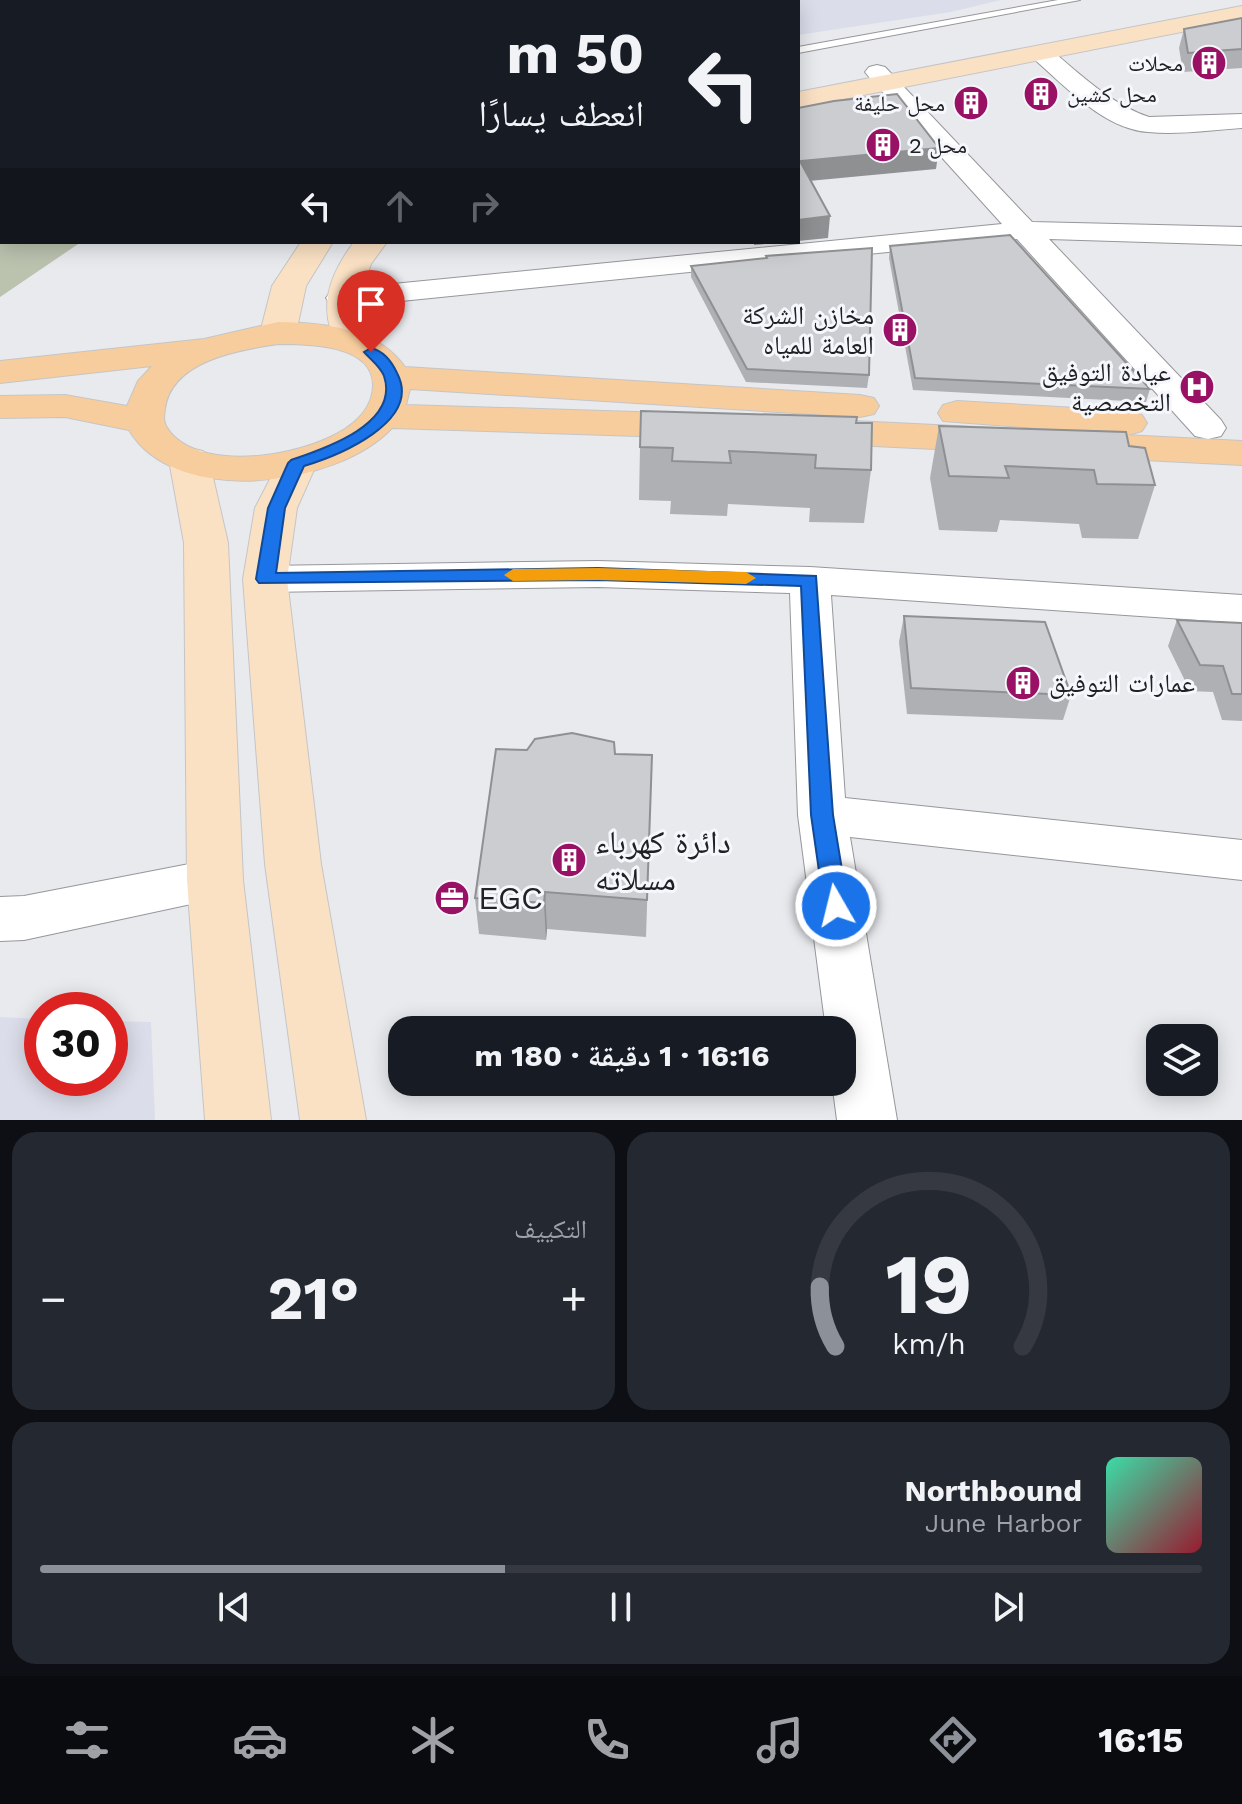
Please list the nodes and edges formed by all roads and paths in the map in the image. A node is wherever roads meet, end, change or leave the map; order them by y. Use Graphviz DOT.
graph roads {
  1 [pos="1075,0"];
  2 [pos="1242,2"];
  3 [pos="1242,13"];
  4 [pos="800,50"];
  5 [pos="1042,54"];
  6 [pos="882,77"];
  7 [pos="800,87"];
  8 [pos="800,99"];
  9 [pos="1242,121"];
  10 [pos="1024,230"];
  11 [pos="1242,236"];
  12 [pos="316,244"];
  13 [pos="369,244"];
  14 [pos="342,298"];
  15 [pos="278,333"];
  16 [pos="354,342"];
  17 [pos="207,348"];
  18 [pos="0,372"];
  19 [pos="392,377"];
  20 [pos="0,407"];
  21 [pos="383,416"];
  22 [pos="144,421"];
  23 [pos="1225,429"];
  24 [pos="1242,453"];
  25 [pos="189,460"];
  26 [pos="297,463"];
  27 [pos="265,579"];
  28 [pos="810,580"];
  29 [pos="1242,609"];
  30 [pos="822,815"];
  31 [pos="1242,860"];
  32 [pos="215,880"];
  33 [pos="0,919"];
  34 [pos="238,1120"];
  35 [pos="333,1120"];
  36 [pos="867,1120"];
  1 -- 4 [label="lane"];
  2 -- 6 [label="main road"];
  3 -- 5 [label="main road"];
  5 -- 6 [label="main road"];
  5 -- 9 [label="street"];
  6 -- 7 [label="main road"];
  6 -- 8 [label="main road"];
  6 -- 10 [label="street"];
  10 -- 11 [label="street"];
  10 -- 14 [label="street"];
  10 -- 23 [label="street"];
  12 -- 15 [label="main road"];
  13 -- 14 [label="main road"];
  14 -- 16 [label="main road"];
  15 -- 16 [label="highway"];
  15 -- 17 [label="highway"];
  16 -- 19 [label="highway"];
  17 -- 18 [label="highway"];
  17 -- 22 [label="highway"];
  19 -- 21 [label="highway"];
  19 -- 23 [label="highway"];
  20 -- 22 [label="highway"];
  21 -- 24 [label="highway"];
  21 -- 26 [label="highway"];
  22 -- 25 [label="highway"];
  25 -- 26 [label="highway"];
  25 -- 32 [label="main road"];
  26 -- 27 [label="main road"];
  27 -- 28 [label="street"];
  27 -- 35 [label="main road"];
  28 -- 29 [label="street"];
  28 -- 30 [label="street"];
  30 -- 31 [label="street"];
  30 -- 36 [label="street"];
  32 -- 33 [label="street"];
  32 -- 34 [label="main road"];
}
